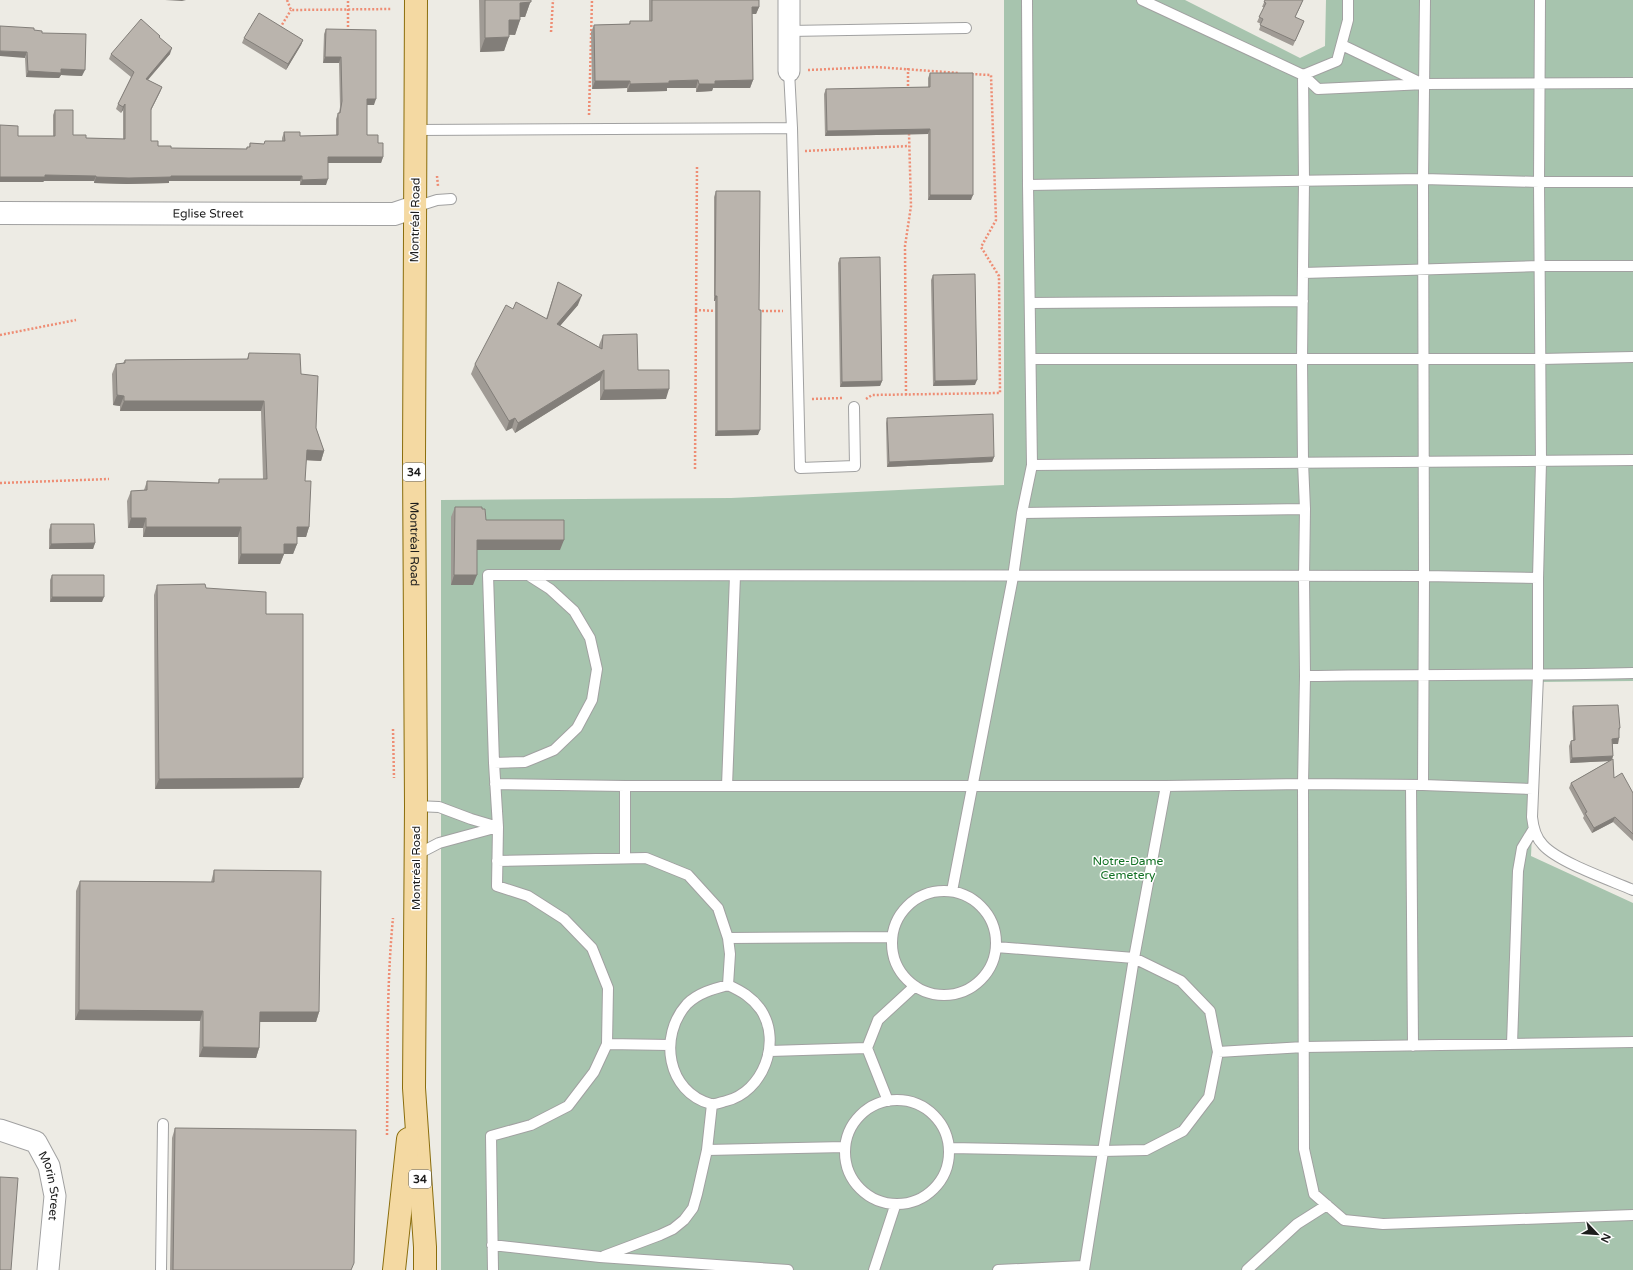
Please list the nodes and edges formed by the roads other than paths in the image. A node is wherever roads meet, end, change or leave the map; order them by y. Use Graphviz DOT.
graph roads {
  1 [pos="416,0"];
  2 [pos="789,0"];
  3 [pos="1027,0"];
  4 [pos="1142,0"];
  5 [pos="1348,0"];
  6 [pos="1425,0"];
  7 [pos="1540,0"];
  8 [pos="966,28"];
  9 [pos="789,31"];
  10 [pos="1342,45"];
  11 [pos="789,71"];
  12 [pos="1303,75"];
  13 [pos="1633,83"];
  14 [pos="1425,84"];
  15 [pos="1540,84"];
  16 [pos="792,128"];
  17 [pos="416,130"];
  18 [pos="1423,179"];
  19 [pos="1304,181"];
  20 [pos="1539,182"];
  21 [pos="1633,182"];
  22 [pos="1028,184"];
  23 [pos="450,199"];
  24 [pos="415,207"];
  25 [pos="0,213"];
  26 [pos="1539,266"];
  27 [pos="1633,266"];
  28 [pos="1423,269"];
  29 [pos="1304,273"];
  30 [pos="1303,301"];
  31 [pos="1030,303"];
  32 [pos="1633,357"];
  33 [pos="1031,359"];
  34 [pos="1423,359"];
  35 [pos="1541,359"];
  36 [pos="1302,360"];
  37 [pos="854,407"];
  38 [pos="1633,460"];
  39 [pos="1424,461"];
  40 [pos="1303,462"];
  41 [pos="1541,462"];
  42 [pos="1032,465"];
  43 [pos="1305,509"];
  44 [pos="1022,513"];
  45 [pos="528,575"];
  46 [pos="735,576"];
  47 [pos="1013,576"];
  48 [pos="1304,576"];
  49 [pos="1424,576"];
  50 [pos="1538,578"];
  51 [pos="1633,673"];
  52 [pos="1424,674"];
  53 [pos="1305,676"];
  54 [pos="1538,676"];
  55 [pos="494,764"];
  56 [pos="495,784"];
  57 [pos="1303,784"];
  58 [pos="972,785"];
  59 [pos="1423,785"];
  60 [pos="625,786"];
  61 [pos="727,786"];
  62 [pos="1166,786"];
  63 [pos="1411,786"];
  64 [pos="1533,789"];
  65 [pos="416,806"];
  66 [pos="498,827"];
  67 [pos="1534,830"];
  68 [pos="416,855"];
  69 [pos="625,857"];
  70 [pos="497,861"];
  71 [pos="1633,890"];
  72 [pos="952,891"];
  73 [pos="892,937"];
  74 [pos="728,938"];
  75 [pos="996,947"];
  76 [pos="1134,958"];
  77 [pos="728,985"];
  78 [pos="915,986"];
  79 [pos="1633,1042"];
  80 [pos="606,1044"];
  81 [pos="1512,1044"];
  82 [pos="669,1045"];
  83 [pos="1413,1046"];
  84 [pos="1304,1047"];
  85 [pos="867,1048"];
  86 [pos="770,1051"];
  87 [pos="1218,1052"];
  88 [pos="414,1088"];
  89 [pos="888,1101"];
  90 [pos="712,1104"];
  91 [pos="163,1124"];
  92 [pos="0,1130"];
  93 [pos="845,1147"];
  94 [pos="950,1148"];
  95 [pos="707,1150"];
  96 [pos="1102,1151"];
  97 [pos="1327,1205"];
  98 [pos="895,1206"];
  99 [pos="1633,1214"];
  100 [pos="492,1245"];
  101 [pos="600,1257"];
  102 [pos="1084,1268"];
  103 [pos="48,1270"];
  104 [pos="162,1270"];
  105 [pos="394,1270"];
  106 [pos="425,1270"];
  107 [pos="493,1270"];
  108 [pos="788,1270"];
  109 [pos="874,1270"];
  110 [pos="998,1270"];
  111 [pos="1247,1270"];
  1 -- 17 [label="main road, Montréal Road / 34"];
  2 -- 9 [label="street"];
  3 -- 22 [label="lane"];
  4 -- 12 [label="lane"];
  5 -- 10 [label="lane"];
  6 -- 14 [label="lane"];
  7 -- 15 [label="lane"];
  8 -- 9 [label="lane"];
  9 -- 11 [label="street"];
  10 -- 12 [label="lane"];
  10 -- 14 [label="lane"];
  11 -- 16 [label="lane"];
  12 -- 14 [label="lane"];
  12 -- 19 [label="lane"];
  13 -- 15 [label="lane"];
  14 -- 15 [label="lane"];
  14 -- 18 [label="lane"];
  15 -- 20 [label="lane"];
  16 -- 17 [label="lane"];
  16 -- 37 [label="lane"];
  17 -- 24 [label="main road, Montréal Road / 34"];
  18 -- 19 [label="lane"];
  18 -- 20 [label="lane"];
  18 -- 28 [label="lane"];
  19 -- 22 [label="lane"];
  19 -- 29 [label="lane"];
  20 -- 21 [label="lane"];
  20 -- 26 [label="lane"];
  22 -- 31 [label="lane"];
  23 -- 24 [label="lane"];
  24 -- 25 [label="street, Eglise Street"];
  24 -- 65 [label="main road, Montréal Road / 34"];
  26 -- 27 [label="lane"];
  26 -- 28 [label="lane"];
  26 -- 35 [label="lane"];
  28 -- 29 [label="lane"];
  28 -- 34 [label="lane"];
  29 -- 30 [label="lane"];
  30 -- 31 [label="lane"];
  30 -- 36 [label="lane"];
  31 -- 33 [label="lane"];
  32 -- 35 [label="lane"];
  33 -- 36 [label="lane"];
  33 -- 42 [label="lane"];
  34 -- 35 [label="lane"];
  34 -- 36 [label="lane"];
  34 -- 39 [label="lane"];
  35 -- 41 [label="lane"];
  36 -- 40 [label="lane"];
  38 -- 41 [label="lane"];
  39 -- 40 [label="lane"];
  39 -- 41 [label="lane"];
  39 -- 49 [label="lane"];
  40 -- 42 [label="lane"];
  40 -- 43 [label="lane"];
  41 -- 50 [label="lane"];
  42 -- 44 [label="lane"];
  43 -- 44 [label="lane"];
  43 -- 48 [label="lane"];
  44 -- 47 [label="lane"];
  45 -- 46 [label="lane"];
  45 -- 55 [label="lane"];
  45 -- 55 [label="lane"];
  46 -- 47 [label="lane"];
  46 -- 61 [label="lane"];
  47 -- 48 [label="lane"];
  47 -- 58 [label="lane"];
  48 -- 49 [label="lane"];
  48 -- 53 [label="lane"];
  49 -- 50 [label="lane"];
  49 -- 52 [label="lane"];
  50 -- 54 [label="lane"];
  51 -- 54 [label="lane"];
  52 -- 53 [label="lane"];
  52 -- 54 [label="lane"];
  52 -- 59 [label="lane"];
  53 -- 57 [label="lane"];
  54 -- 64 [label="lane"];
  55 -- 56 [label="lane"];
  56 -- 60 [label="lane"];
  56 -- 66 [label="lane"];
  57 -- 62 [label="lane"];
  57 -- 63 [label="lane"];
  57 -- 84 [label="lane"];
  58 -- 61 [label="lane"];
  58 -- 62 [label="lane"];
  58 -- 72 [label="lane"];
  59 -- 63 [label="lane"];
  59 -- 64 [label="lane"];
  60 -- 61 [label="lane"];
  60 -- 69 [label="lane"];
  62 -- 76 [label="lane"];
  63 -- 83 [label="lane"];
  64 -- 67 [label="lane"];
  65 -- 66 [label="lane"];
  65 -- 68 [label="main road, Montréal Road / 34"];
  66 -- 68 [label="lane"];
  66 -- 70 [label="lane"];
  67 -- 71 [label="lane"];
  67 -- 81 [label="lane"];
  68 -- 88 [label="main road, Montréal Road / 34"];
  69 -- 70 [label="lane"];
  69 -- 74 [label="lane"];
  70 -- 80 [label="lane"];
  72 -- 73 [label="lane"];
  72 -- 75 [label="lane"];
  73 -- 74 [label="lane"];
  73 -- 78 [label="lane"];
  74 -- 77 [label="lane"];
  75 -- 76 [label="lane"];
  75 -- 78 [label="lane"];
  76 -- 87 [label="lane"];
  76 -- 96 [label="lane"];
  77 -- 82 [label="lane"];
  77 -- 86 [label="lane"];
  78 -- 85 [label="lane"];
  79 -- 81 [label="lane"];
  80 -- 82 [label="lane"];
  80 -- 100 [label="lane"];
  81 -- 83 [label="lane"];
  82 -- 90 [label="lane"];
  83 -- 84 [label="lane"];
  84 -- 87 [label="lane"];
  84 -- 97 [label="lane"];
  85 -- 86 [label="lane"];
  85 -- 89 [label="lane"];
  86 -- 90 [label="lane"];
  87 -- 96 [label="lane"];
  88 -- 105 [label="main road, Montréal Road / 34"];
  88 -- 106 [label="main road, Montréal Road / 34"];
  89 -- 93 [label="lane"];
  89 -- 94 [label="lane"];
  90 -- 95 [label="lane"];
  91 -- 104 [label="lane"];
  92 -- 103 [label="street, Morin Street"];
  93 -- 95 [label="lane"];
  93 -- 98 [label="lane"];
  94 -- 96 [label="lane"];
  94 -- 98 [label="lane"];
  95 -- 101 [label="lane"];
  96 -- 102 [label="lane"];
  97 -- 99 [label="lane"];
  97 -- 111 [label="lane"];
  98 -- 109 [label="lane"];
  100 -- 101 [label="lane"];
  100 -- 107 [label="lane"];
  101 -- 108 [label="lane"];
  102 -- 110 [label="lane"];
}
